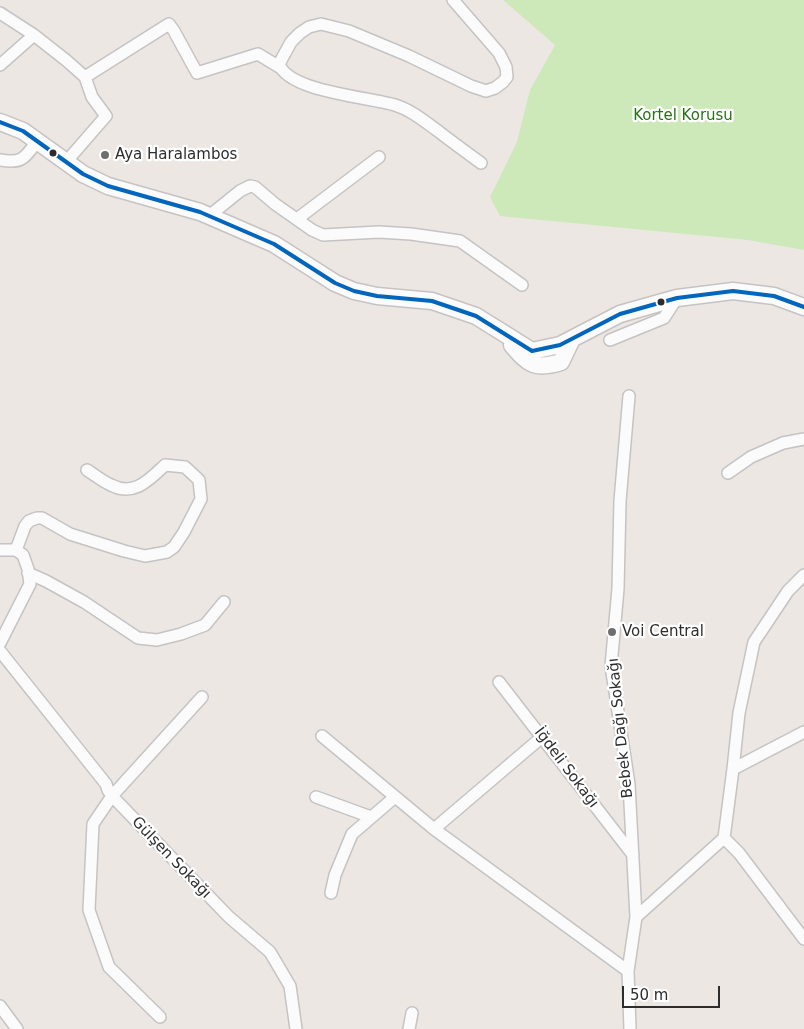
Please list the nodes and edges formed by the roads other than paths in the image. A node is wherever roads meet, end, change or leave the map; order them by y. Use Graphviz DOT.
graph roads {
  1 [pos="454,0"];
  2 [pos="0,13"];
  3 [pos="34,35"];
  4 [pos="0,65"];
  5 [pos="281,68"];
  6 [pos="85,77"];
  7 [pos="0,122"];
  8 [pos="37,141"];
  9 [pos="379,157"];
  10 [pos="0,160"];
  11 [pos="66,162"];
  12 [pos="481,163"];
  13 [pos="209,216"];
  14 [pos="297,219"];
  15 [pos="522,285"];
  16 [pos="677,298"];
  17 [pos="804,307"];
  18 [pos="610,340"];
  19 [pos="629,396"];
  20 [pos="804,440"];
  21 [pos="87,470"];
  22 [pos="728,473"];
  23 [pos="0,550"];
  24 [pos="16,550"];
  25 [pos="28,573"];
  26 [pos="804,575"];
  27 [pos="224,602"];
  28 [pos="0,643"];
  29 [pos="0,651"];
  30 [pos="499,682"];
  31 [pos="202,697"];
  32 [pos="804,732"];
  33 [pos="322,736"];
  34 [pos="542,737"];
  35 [pos="733,769"];
  36 [pos="112,796"];
  37 [pos="316,797"];
  38 [pos="395,797"];
  39 [pos="372,817"];
  40 [pos="434,829"];
  41 [pos="724,838"];
  42 [pos="633,855"];
  43 [pos="331,893"];
  44 [pos="636,917"];
  45 [pos="802,934"];
  46 [pos="628,971"];
  47 [pos="0,1006"];
  48 [pos="412,1013"];
  49 [pos="160,1017"];
  50 [pos="17,1029"];
  51 [pos="296,1029"];
  52 [pos="409,1029"];
  53 [pos="630,1029"];
  1 -- 5 [label="street"];
  2 -- 3 [label="street"];
  3 -- 4 [label="street"];
  3 -- 6 [label="street"];
  5 -- 6 [label="street"];
  5 -- 12 [label="street"];
  6 -- 11 [label="street"];
  7 -- 8 [label="street"];
  8 -- 10 [label="street"];
  8 -- 11 [label="street"];
  9 -- 14 [label="street"];
  11 -- 13 [label="street"];
  13 -- 14 [label="street"];
  13 -- 16 [label="street"];
  14 -- 15 [label="street"];
  16 -- 17 [label="street"];
  16 -- 18 [label="street"];
  19 -- 42 [label="street, Bebek Dağı Sokağı"];
  20 -- 22 [label="street"];
  21 -- 24 [label="street"];
  23 -- 24 [label="street"];
  24 -- 25 [label="street"];
  25 -- 27 [label="street"];
  25 -- 28 [label="street"];
  26 -- 35 [label="street"];
  29 -- 36 [label="street, Gülşen Sokağı"];
  30 -- 34 [label="street, İğdeli Sokağı"];
  31 -- 36 [label="street"];
  32 -- 35 [label="street"];
  33 -- 38 [label="street"];
  34 -- 40 [label="street"];
  34 -- 42 [label="street, İğdeli Sokağı"];
  35 -- 41 [label="street"];
  36 -- 49 [label="street"];
  36 -- 51 [label="street, Gülşen Sokağı"];
  37 -- 39 [label="street"];
  38 -- 39 [label="street"];
  38 -- 40 [label="street"];
  39 -- 43 [label="street"];
  40 -- 46 [label="street"];
  41 -- 44 [label="street"];
  41 -- 45 [label="street"];
  42 -- 44 [label="street, Bebek Dağı Sokağı"];
  44 -- 46 [label="street, Bebek Dağı Sokağı"];
  46 -- 53 [label="street, Bebek Dağı Sokağı"];
  47 -- 50 [label="street"];
  48 -- 52 [label="street"];
}
